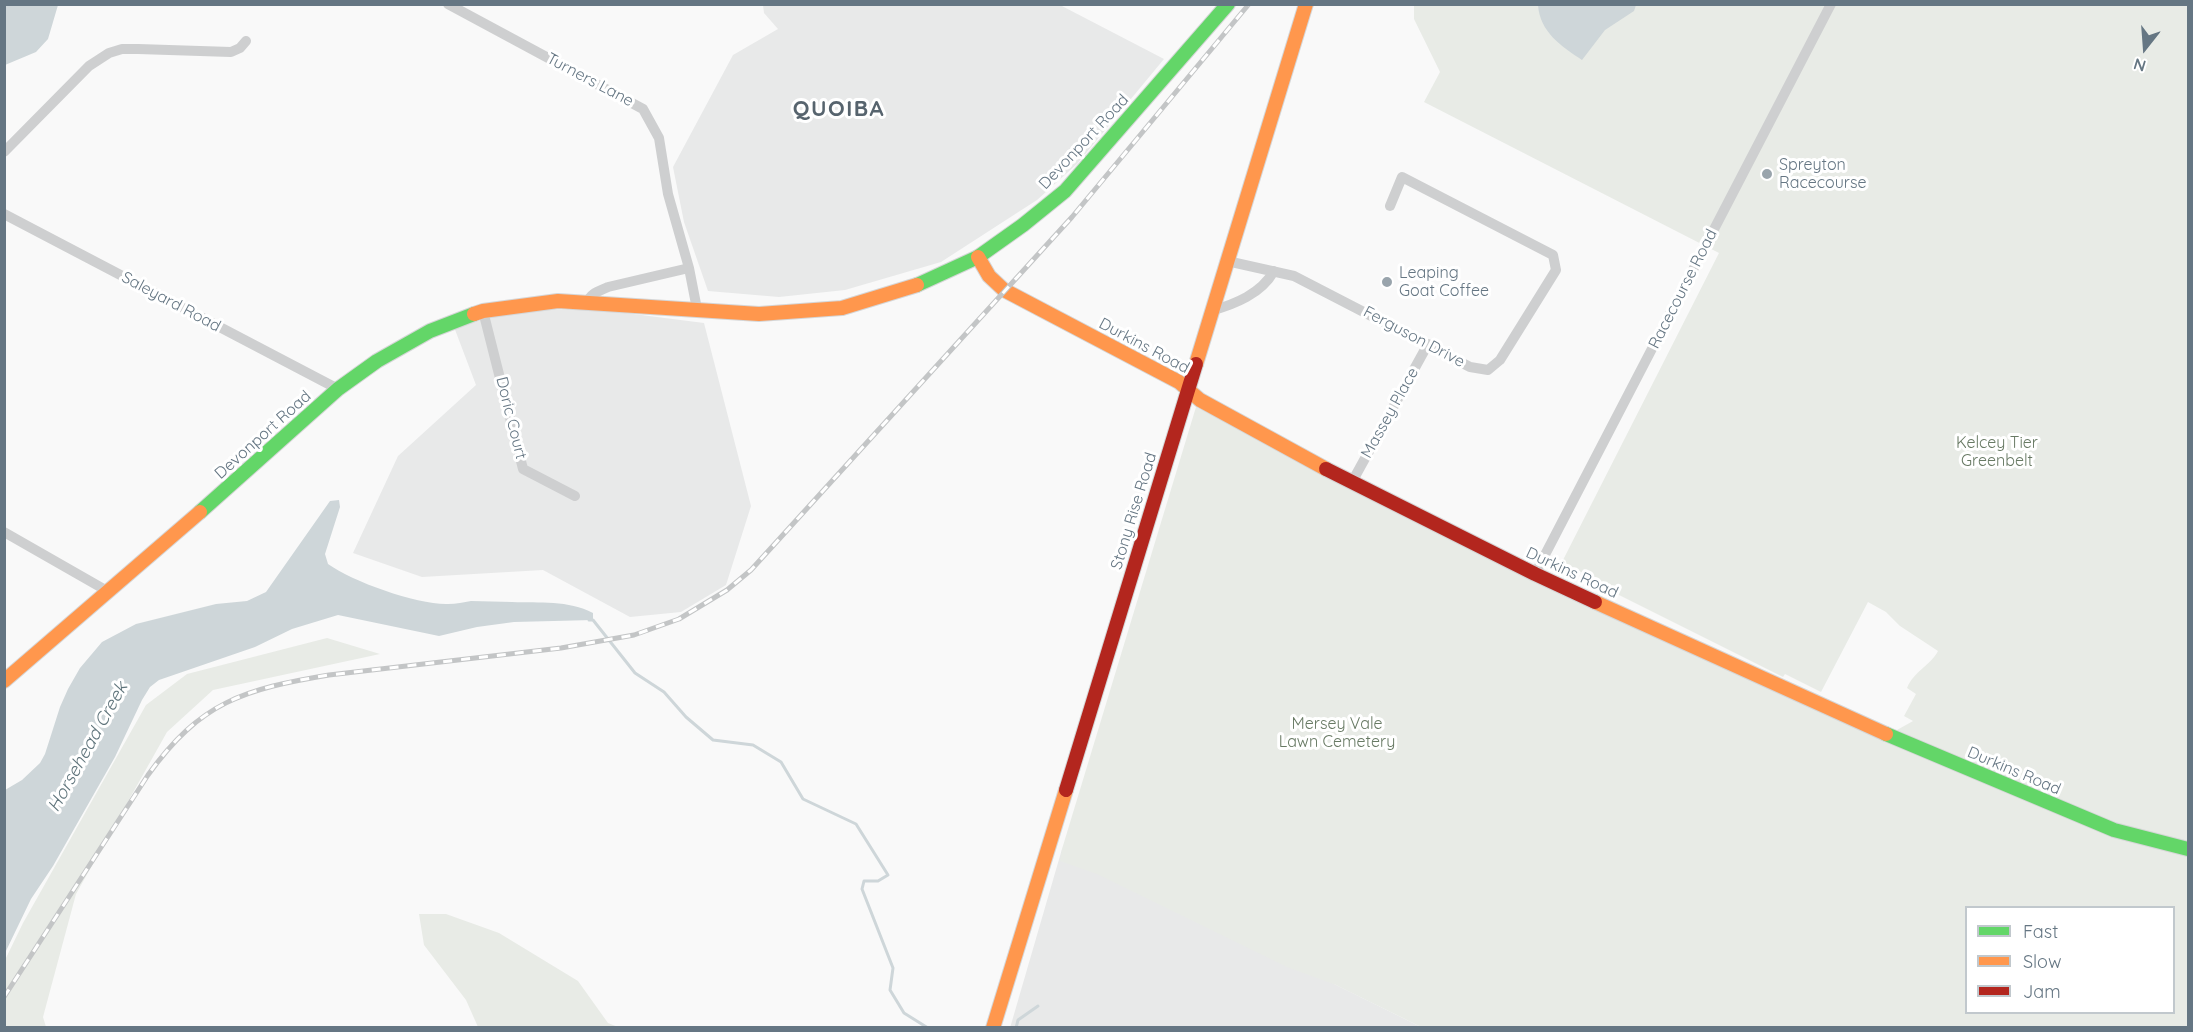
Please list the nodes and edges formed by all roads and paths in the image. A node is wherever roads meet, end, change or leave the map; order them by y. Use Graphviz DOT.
graph roads {
  1 [pos="448,4"];
  2 [pos="1228,4"];
  3 [pos="1306,4"];
  4 [pos="1831,4"];
  5 [pos="246,41"];
  6 [pos="4,152"];
  7 [pos="1390,206"];
  8 [pos="4,214"];
  9 [pos="978,257"];
  10 [pos="1227,261"];
  11 [pos="689,268"];
  12 [pos="1274,271"];
  13 [pos="588,302"];
  14 [pos="697,309"];
  15 [pos="483,311"];
  16 [pos="1211,311"];
  17 [pos="1428,344"];
  18 [pos="338,389"];
  19 [pos="1189,390"];
  20 [pos="1352,482"];
  21 [pos="575,496"];
  22 [pos="4,532"];
  23 [pos="1535,574"];
  24 [pos="109,592"];
  25 [pos="6,679"];
  26 [pos="2188,849"];
  27 [pos="993,1028"];
  1 -- 11 [label="street, Turners Lane"];
  2 -- 9 [label="main road, Devonport Road"];
  3 -- 10 [label="main road, Stony Rise Road"];
  4 -- 23 [label="street, Racecourse Road"];
  5 -- 6 [label="street"];
  7 -- 17 [label="street, Ferguson Drive"];
  8 -- 18 [label="street, Saleyard Road"];
  9 -- 14 [label="main road, Devonport Road"];
  9 -- 19 [label="main road, Durkins Road"];
  10 -- 12 [label="street, Ferguson Drive"];
  10 -- 16 [label="main road, Stony Rise Road"];
  11 -- 13 [label="street"];
  11 -- 14 [label="street, Turners Lane"];
  12 -- 16 [label="street"];
  12 -- 17 [label="street, Ferguson Drive"];
  13 -- 14 [label="main road, Devonport Road"];
  13 -- 15 [label="main road, Devonport Road"];
  15 -- 18 [label="main road, Devonport Road"];
  15 -- 21 [label="street, Doric Court"];
  16 -- 19 [label="main road, Stony Rise Road"];
  17 -- 20 [label="street, Massey Place"];
  18 -- 24 [label="main road, Devonport Road"];
  19 -- 20 [label="main road, Durkins Road"];
  19 -- 27 [label="main road, Stony Rise Road"];
  20 -- 23 [label="main road, Durkins Road"];
  22 -- 24 [label="street"];
  23 -- 26 [label="main road, Durkins Road"];
  24 -- 25 [label="main road, Devonport Road"];
}
